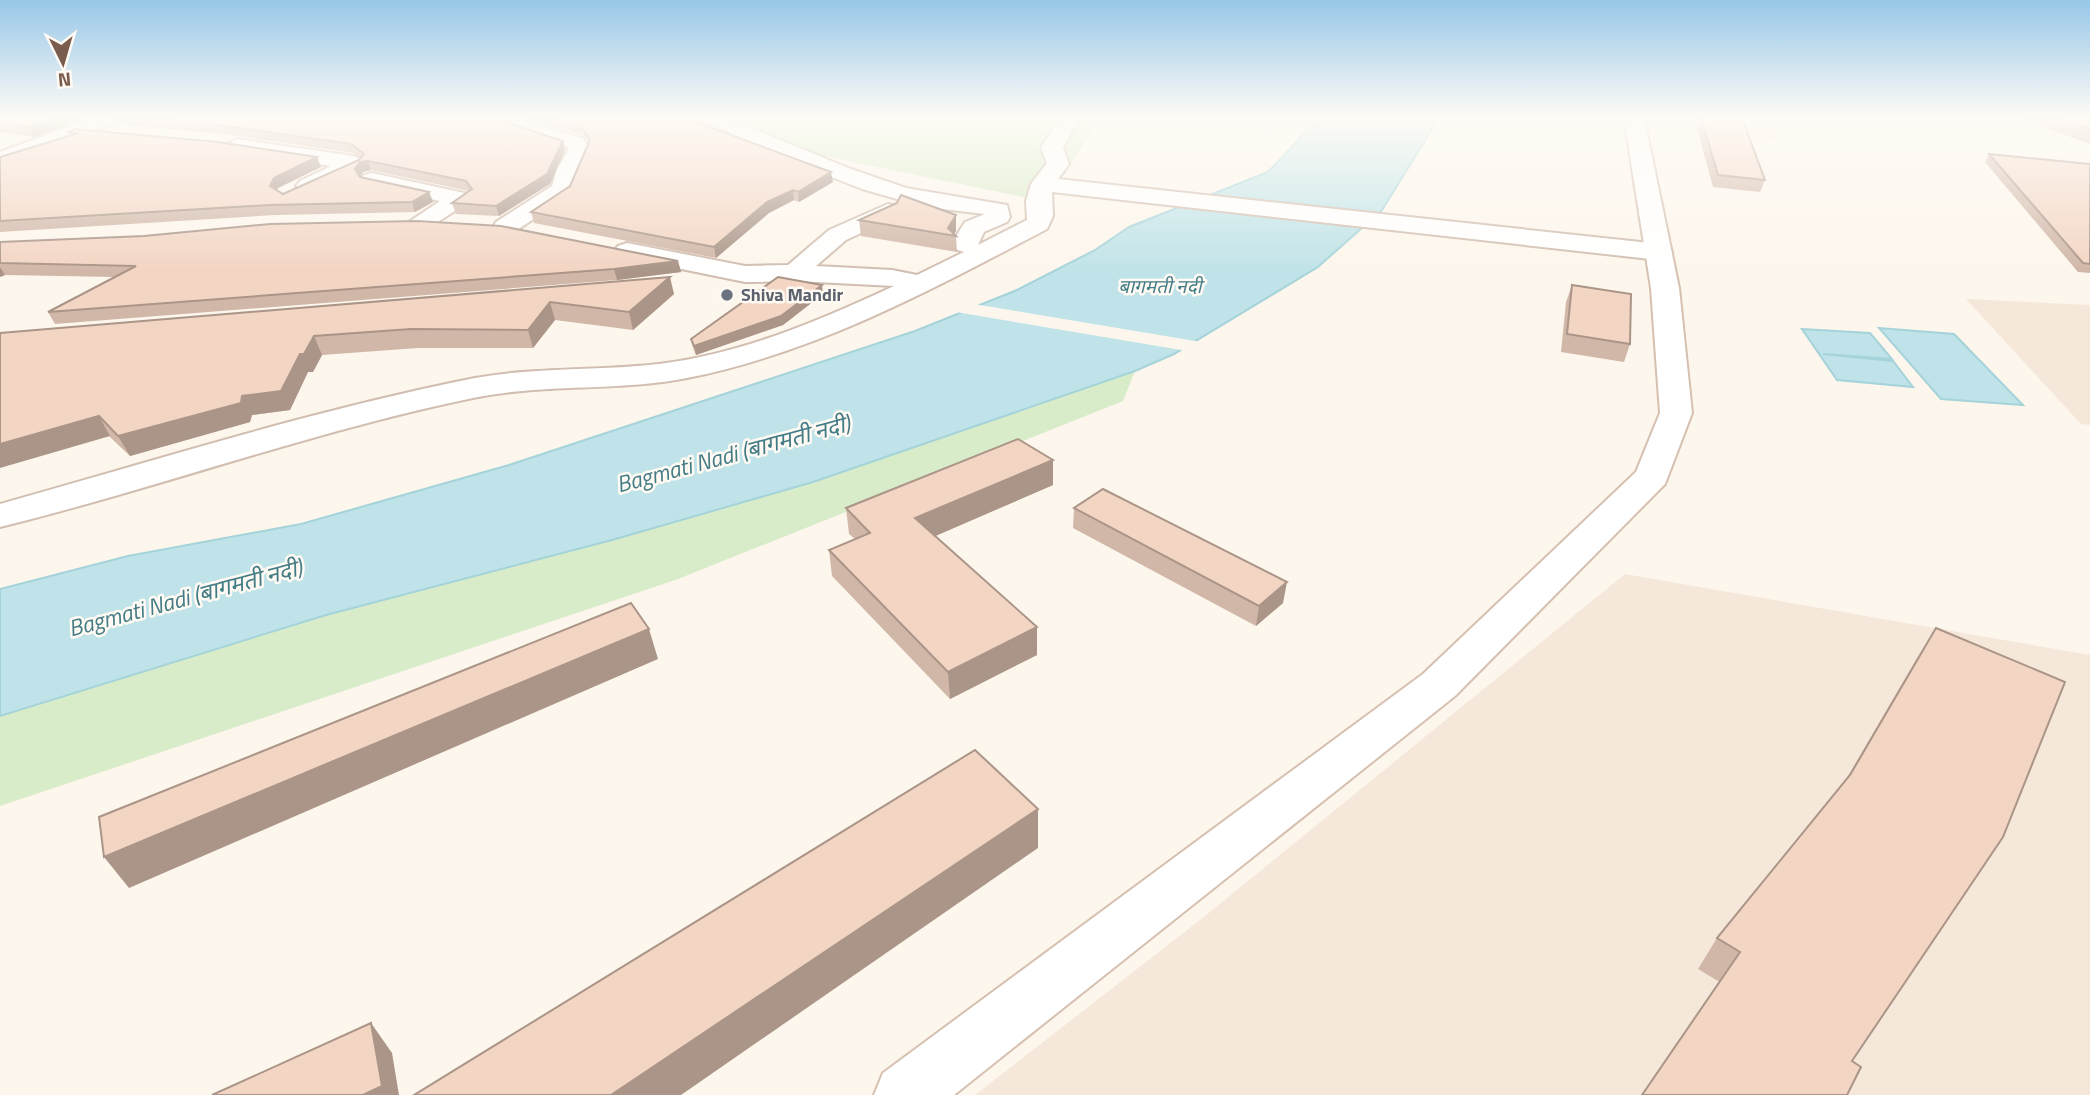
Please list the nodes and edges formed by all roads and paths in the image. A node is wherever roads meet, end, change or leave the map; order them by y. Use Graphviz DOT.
graph roads {
  1 [pos="342,169"];
  2 [pos="569,169"];
  3 [pos="836,169"];
  4 [pos="1054,169"];
  5 [pos="1644,169"];
  6 [pos="372,180"];
  7 [pos="1042,184"];
  8 [pos="288,195"];
  9 [pos="888,211"];
  10 [pos="394,222"];
  11 [pos="421,222"];
  12 [pos="485,226"];
  13 [pos="545,235"];
  14 [pos="598,246"];
  15 [pos="984,252"];
  16 [pos="1659,252"];
  17 [pos="796,273"];
  18 [pos="745,274"];
  19 [pos="668,284"];
  20 [pos="914,290"];
  21 [pos="0,516"];
  22 [pos="905,1095"];
  1 -- 8 [label="street"];
  2 -- 12 [label="street"];
  3 -- 15 [label="street"];
  4 -- 7 [label="street"];
  5 -- 16 [label="street"];
  6 -- 11 [label="street"];
  7 -- 15 [label="street"];
  7 -- 16 [label="street"];
  9 -- 17 [label="street"];
  10 -- 11 [label="street"];
  11 -- 12 [label="street"];
  12 -- 13 [label="street"];
  14 -- 18 [label="street"];
  15 -- 20 [label="street"];
  16 -- 22 [label="street"];
  17 -- 18 [label="street"];
  17 -- 20 [label="street"];
  18 -- 19 [label="street"];
  20 -- 21 [label="street"];
}
